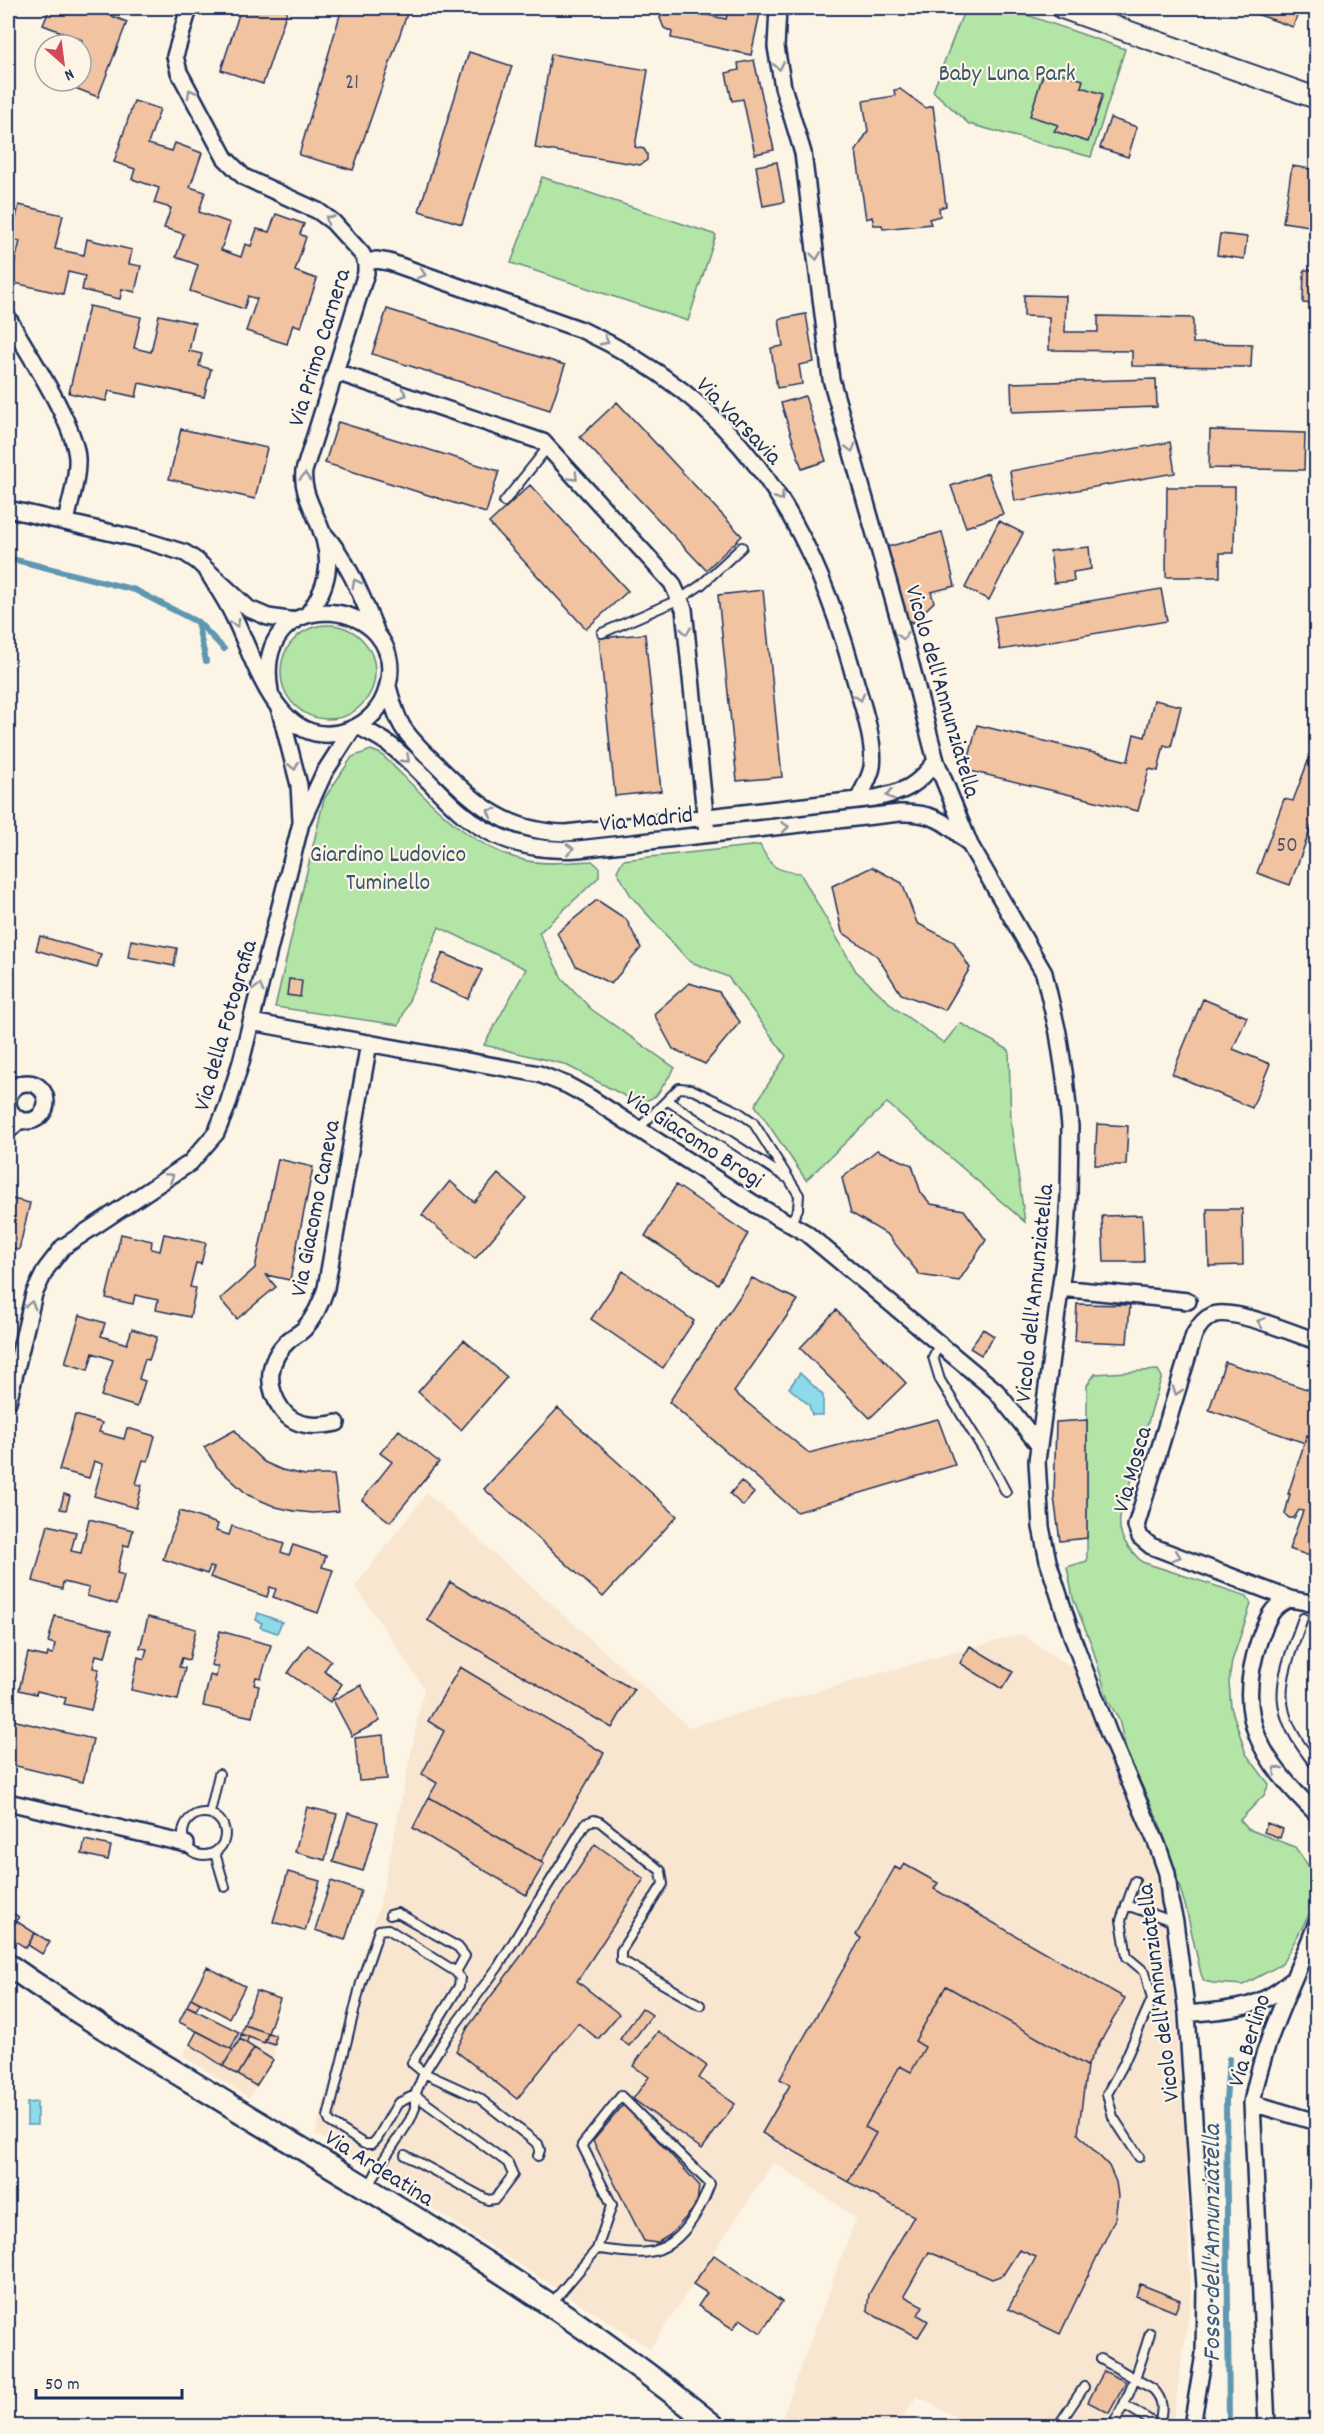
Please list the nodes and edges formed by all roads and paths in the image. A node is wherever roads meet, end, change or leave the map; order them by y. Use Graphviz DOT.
graph roads {
  1 [pos="189,8"];
  2 [pos="778,8"];
  3 [pos="1062,8"];
  4 [pos="1317,98"];
  5 [pos="366,263"];
  6 [pos="8,318"];
  7 [pos="336,372"];
  8 [pos="549,445"];
  9 [pos="504,502"];
  10 [pos="8,509"];
  11 [pos="66,522"];
  12 [pos="322,531"];
  13 [pos="742,547"];
  14 [pos="208,572"];
  15 [pos="680,600"];
  16 [pos="301,618"];
  17 [pos="602,633"];
  18 [pos="378,637"];
  19 [pos="388,687"];
  20 [pos="270,691"];
  21 [pos="280,711"];
  22 [pos="355,727"];
  23 [pos="936,760"];
  24 [pos="858,800"];
  25 [pos="760,811"];
  26 [pos="705,817"];
  27 [pos="301,823"];
  28 [pos="762,829"];
  29 [pos="707,834"];
  30 [pos="970,845"];
  31 [pos="251,1022"];
  32 [pos="369,1043"];
  33 [pos="668,1101"];
  34 [pos="21,1120"];
  35 [pos="638,1130"];
  36 [pos="8,1131"];
  37 [pos="788,1179"];
  38 [pos="790,1224"];
  39 [pos="1060,1288"];
  40 [pos="1188,1301"];
  41 [pos="1317,1341"];
  42 [pos="939,1345"];
  43 [pos="8,1402"];
  44 [pos="337,1423"];
  45 [pos="1038,1444"];
  46 [pos="1006,1492"];
  47 [pos="1290,1599"];
  48 [pos="1317,1604"];
  49 [pos="1303,1618"];
  50 [pos="1317,1766"];
  51 [pos="219,1774"];
  52 [pos="8,1802"];
  53 [pos="210,1813"];
  54 [pos="1317,1813"];
  55 [pos="186,1844"];
  56 [pos="215,1852"];
  57 [pos="1135,1881"];
  58 [pos="225,1887"];
  59 [pos="1126,1905"];
  60 [pos="390,1915"];
  61 [pos="1175,1923"];
  62 [pos="1317,1925"];
  63 [pos="8,1965"];
  64 [pos="456,1972"];
  65 [pos="1290,1982"];
  66 [pos="700,2005"];
  67 [pos="1187,2014"];
  68 [pos="424,2073"];
  69 [pos="415,2095"];
  70 [pos="1252,2103"];
  71 [pos="1317,2122"];
  72 [pos="405,2155"];
  73 [pos="538,2156"];
  74 [pos="1138,2157"];
  75 [pos="369,2189"];
  76 [pos="597,2249"];
  77 [pos="550,2305"];
  78 [pos="1150,2333"];
  79 [pos="1101,2360"];
  80 [pos="1136,2379"];
  81 [pos="1084,2387"];
  82 [pos="1125,2405"];
  83 [pos="1159,2426"];
  84 [pos="714,2427"];
  85 [pos="1058,2427"];
  86 [pos="1112,2427"];
  87 [pos="1192,2427"];
  88 [pos="1267,2427"];
  5 -- 1 [label="street, Via Primo Carnera, one-way"];
  2 -- 23 [label="street, Vicolo dell'Annunziatella, one-way"];
  3 -- 4 [label="street"];
  5 -- 7 [label="street, Via Primo Carnera"];
  5 -- 24 [label="street, Via Varsavia, one-way"];
  6 -- 11 [label="street"];
  7 -- 8 [label="street, one-way"];
  12 -- 7 [label="street, Via Primo Carnera, one-way"];
  8 -- 9 [label="lane"];
  8 -- 15 [label="street, one-way"];
  10 -- 11 [label="street"];
  11 -- 14 [label="street"];
  12 -- 16 [label="street, Via Primo Carnera"];
  18 -- 12 [label="street, Via Primo Carnera, one-way"];
  13 -- 15 [label="lane"];
  14 -- 16 [label="street"];
  14 -- 20 [label="street, one-way"];
  15 -- 17 [label="lane"];
  15 -- 26 [label="street, one-way"];
  16 -- 18 [label="street"];
  16 -- 20 [label="street"];
  18 -- 19 [label="street"];
  19 -- 22 [label="street"];
  26 -- 19 [label="street, Via Madrid, one-way"];
  20 -- 21 [label="street"];
  21 -- 22 [label="street"];
  21 -- 27 [label="street, Via della Fotografia, one-way"];
  22 -- 27 [label="street, Via della Fotografia"];
  22 -- 29 [label="street, Via Madrid, one-way"];
  23 -- 24 [label="street, Via Madrid, one-way"];
  23 -- 30 [label="street, Vicolo dell'Annunziatella"];
  24 -- 25 [label="street, Via Madrid"];
  25 -- 26 [label="street, Via Madrid"];
  25 -- 28 [label="street"];
  26 -- 29 [label="street"];
  31 -- 27 [label="street, Via della Fotografia, one-way"];
  28 -- 29 [label="street, Via Madrid"];
  28 -- 30 [label="street, Via Madrid, one-way"];
  30 -- 39 [label="street, Vicolo dell'Annunziatella"];
  31 -- 32 [label="street, Via Giacomo Brogi"];
  43 -- 31 [label="street, Via della Fotografia, one-way"];
  32 -- 35 [label="street, Via Giacomo Brogi"];
  32 -- 44 [label="street, Via Giacomo Caneva"];
  33 -- 35 [label="lane"];
  33 -- 37 [label="lane"];
  33 -- 37 [label="lane"];
  34 -- 36 [label="street"];
  35 -- 38 [label="street, Via Giacomo Brogi"];
  37 -- 38 [label="lane"];
  38 -- 42 [label="street, Via Giacomo Brogi"];
  39 -- 40 [label="street"];
  39 -- 45 [label="street, Vicolo dell'Annunziatella"];
  41 -- 47 [label="street, Via Mosca, one-way"];
  42 -- 45 [label="street, Via Giacomo Brogi"];
  42 -- 46 [label="lane"];
  45 -- 61 [label="street, Vicolo dell'Annunziatella"];
  47 -- 48 [label="street, Via Mosca"];
  54 -- 47 [label="street, one-way"];
  49 -- 50 [label="lane"];
  51 -- 53 [label="lane"];
  52 -- 55 [label="street"];
  53 -- 55 [label="lane"];
  53 -- 56 [label="lane"];
  55 -- 56 [label="lane"];
  56 -- 58 [label="lane"];
  57 -- 59 [label="lane"];
  59 -- 61 [label="lane"];
  59 -- 74 [label="lane"];
  60 -- 64 [label="lane"];
  61 -- 67 [label="street, Vicolo dell'Annunziatella"];
  62 -- 65 [label="street, Via Berlino"];
  63 -- 75 [label="main road, Via Ardeatina"];
  64 -- 68 [label="lane"];
  64 -- 69 [label="lane"];
  65 -- 67 [label="street"];
  65 -- 70 [label="street, Via Berlino"];
  66 -- 68 [label="lane"];
  67 -- 87 [label="street, Vicolo dell'Annunziatella"];
  68 -- 69 [label="lane"];
  68 -- 73 [label="lane"];
  69 -- 72 [label="lane"];
  69 -- 75 [label="lane"];
  70 -- 71 [label="street"];
  70 -- 88 [label="street, Via Berlino"];
  75 -- 77 [label="main road, Via Ardeatina"];
  76 -- 76 [label="lane"];
  76 -- 77 [label="lane"];
  77 -- 84 [label="main road, Via Ardeatina"];
  78 -- 80 [label="lane"];
  79 -- 80 [label="lane"];
  80 -- 82 [label="lane"];
  80 -- 83 [label="lane"];
  81 -- 85 [label="lane"];
  82 -- 83 [label="lane"];
  82 -- 86 [label="lane"];
}
